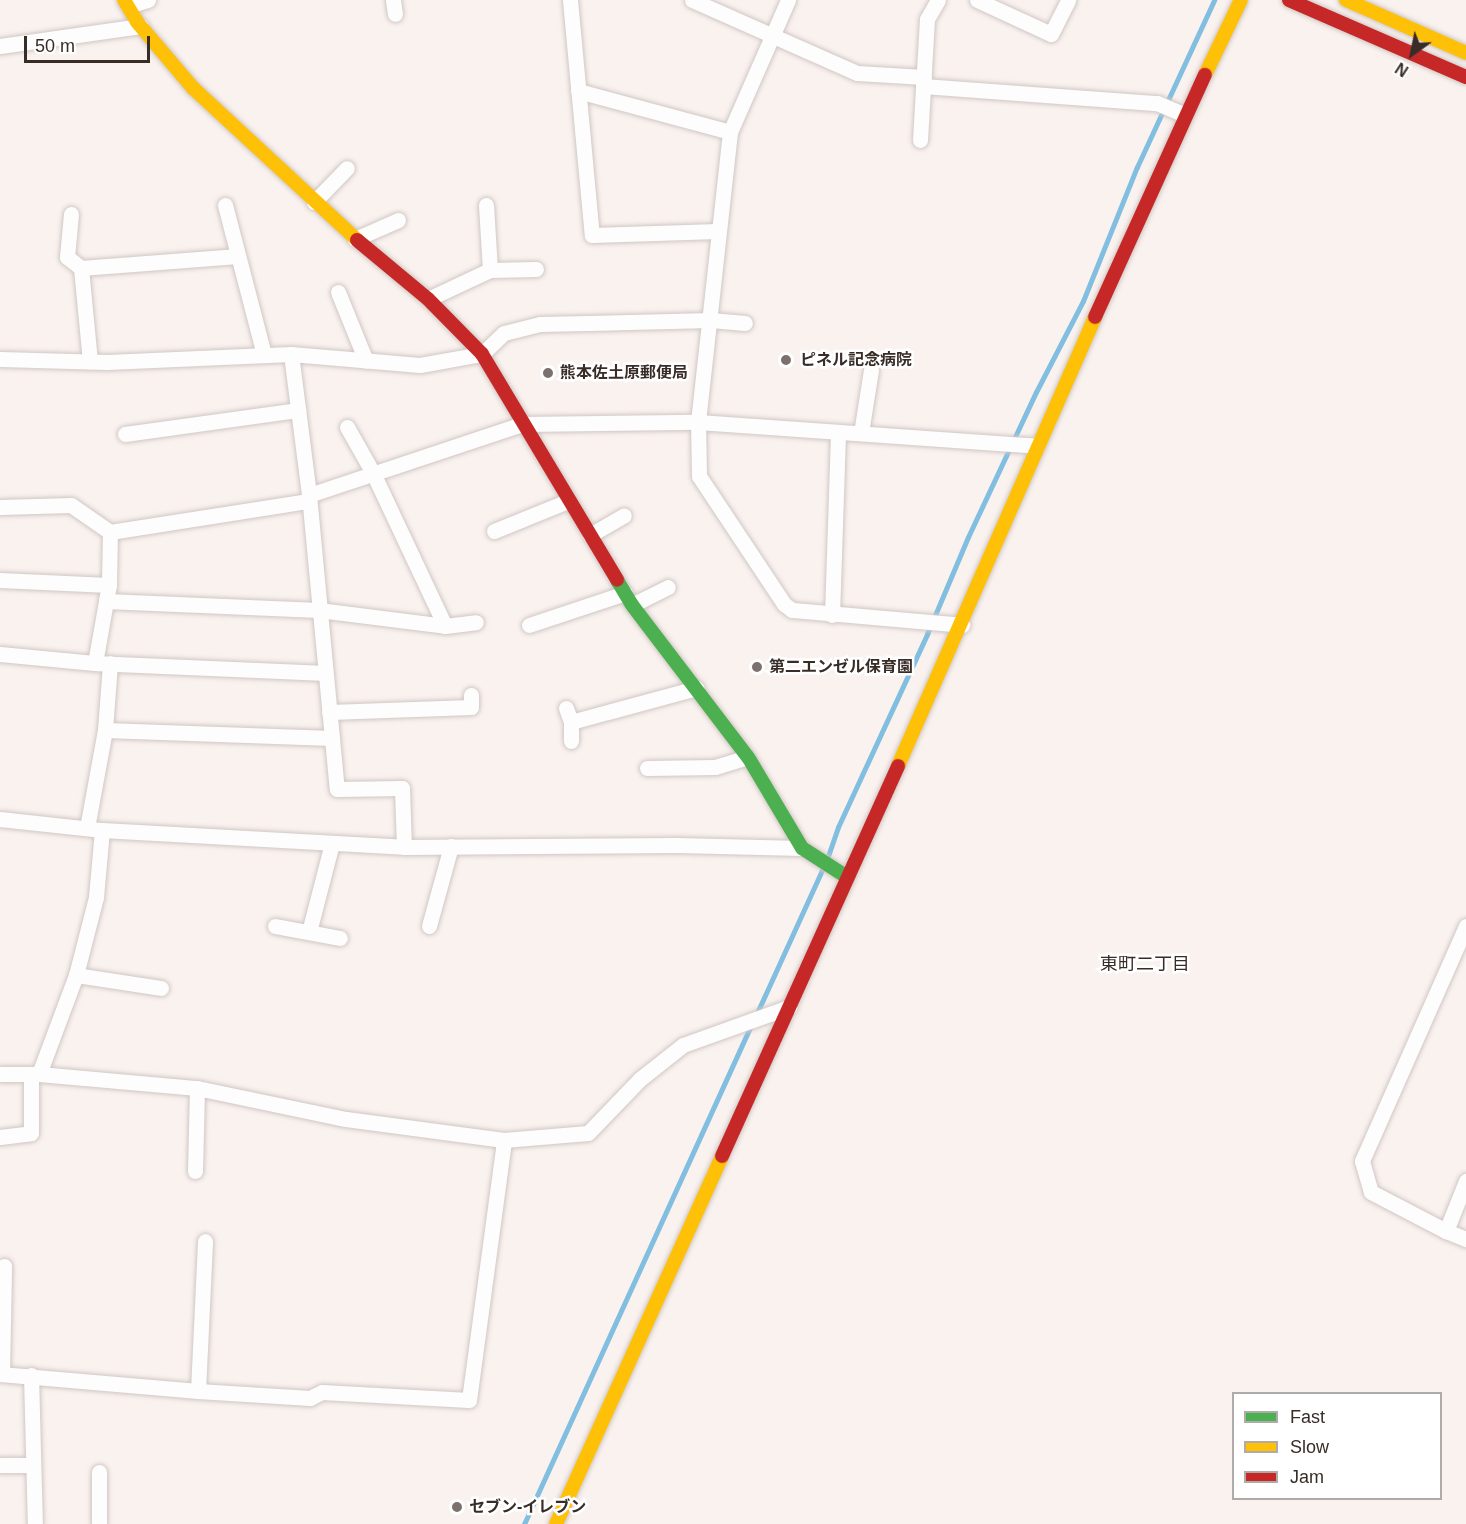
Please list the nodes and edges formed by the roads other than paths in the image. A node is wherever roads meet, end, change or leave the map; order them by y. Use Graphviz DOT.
graph roads {
  1 [pos="148,0"];
  2 [pos="570,0"];
  3 [pos="692,0"];
  4 [pos="788,0"];
  5 [pos="938,0"];
  6 [pos="977,0"];
  7 [pos="1068,0"];
  8 [pos="1240,0"];
  9 [pos="1289,0"];
  10 [pos="1346,0"];
  11 [pos="126,3"];
  12 [pos="141,26"];
  13 [pos="772,35"];
  14 [pos="0,46"];
  15 [pos="1466,52"];
  16 [pos="1466,77"];
  17 [pos="923,81"];
  18 [pos="578,91"];
  19 [pos="1185,115"];
  20 [pos="730,132"];
  21 [pos="920,140"];
  22 [pos="347,168"];
  23 [pos="314,202"];
  24 [pos="225,205"];
  25 [pos="486,205"];
  26 [pos="71,214"];
  27 [pos="398,220"];
  28 [pos="718,231"];
  29 [pos="355,239"];
  30 [pos="238,256"];
  31 [pos="81,268"];
  32 [pos="536,269"];
  33 [pos="490,270"];
  34 [pos="338,292"];
  35 [pos="428,299"];
  36 [pos="711,320"];
  37 [pos="745,323"];
  38 [pos="291,354"];
  39 [pos="482,354"];
  40 [pos="264,355"];
  41 [pos="0,359"];
  42 [pos="366,361"];
  43 [pos="90,362"];
  44 [pos="871,370"];
  45 [pos="298,411"];
  46 [pos="698,422"];
  47 [pos="522,424"];
  48 [pos="347,427"];
  49 [pos="838,432"];
  50 [pos="125,434"];
  51 [pos="861,434"];
  52 [pos="1037,446"];
  53 [pos="373,473"];
  54 [pos="309,498"];
  55 [pos="568,501"];
  56 [pos="0,507"];
  57 [pos="624,515"];
  58 [pos="494,531"];
  59 [pos="110,532"];
  60 [pos="590,535"];
  61 [pos="0,580"];
  62 [pos="109,585"];
  63 [pos="668,587"];
  64 [pos="628,599"];
  65 [pos="106,601"];
  66 [pos="319,610"];
  67 [pos="832,615"];
  68 [pos="476,622"];
  69 [pos="529,625"];
  70 [pos="962,625"];
  71 [pos="444,626"];
  72 [pos="0,654"];
  73 [pos="103,663"];
  74 [pos="326,673"];
  75 [pos="696,688"];
  76 [pos="471,695"];
  77 [pos="329,712"];
  78 [pos="105,730"];
  79 [pos="332,738"];
  80 [pos="571,741"];
  81 [pos="748,757"];
  82 [pos="647,768"];
  83 [pos="0,821"];
  84 [pos="94,829"];
  85 [pos="332,843"];
  86 [pos="452,846"];
  87 [pos="404,847"];
  88 [pos="802,848"];
  89 [pos="847,877"];
  90 [pos="275,926"];
  91 [pos="429,926"];
  92 [pos="1466,926"];
  93 [pos="309,933"];
  94 [pos="340,938"];
  95 [pos="76,975"];
  96 [pos="161,988"];
  97 [pos="789,1006"];
  98 [pos="0,1074"];
  99 [pos="35,1074"];
  100 [pos="197,1088"];
  101 [pos="0,1137"];
  102 [pos="504,1140"];
  103 [pos="195,1171"];
  104 [pos="1466,1181"];
  105 [pos="1446,1231"];
  106 [pos="1466,1239"];
  107 [pos="204,1241"];
  108 [pos="2,1273"];
  109 [pos="1,1374"];
  110 [pos="31,1375"];
  111 [pos="198,1391"];
  112 [pos="0,1465"];
  113 [pos="33,1465"];
  114 [pos="99,1472"];
  115 [pos="35,1524"];
  116 [pos="99,1524"];
  117 [pos="556,1524"];
  1 -- 11 [label="street"];
  2 -- 18 [label="street"];
  3 -- 13 [label="street"];
  4 -- 13 [label="street"];
  5 -- 17 [label="street"];
  6 -- 7 [label="street"];
  8 -- 19 [label="street"];
  9 -- 16 [label="street"];
  10 -- 15 [label="street"];
  11 -- 12 [label="street"];
  12 -- 14 [label="street"];
  12 -- 23 [label="street"];
  13 -- 17 [label="street"];
  13 -- 20 [label="street"];
  17 -- 19 [label="street"];
  17 -- 21 [label="street"];
  18 -- 20 [label="street"];
  18 -- 28 [label="street"];
  19 -- 52 [label="street"];
  20 -- 28 [label="street"];
  22 -- 23 [label="street"];
  23 -- 29 [label="street"];
  24 -- 30 [label="street"];
  25 -- 33 [label="street"];
  26 -- 31 [label="street"];
  27 -- 29 [label="street"];
  28 -- 36 [label="street"];
  29 -- 35 [label="street"];
  30 -- 31 [label="street"];
  30 -- 40 [label="street"];
  31 -- 43 [label="street"];
  32 -- 33 [label="street"];
  33 -- 35 [label="street"];
  34 -- 42 [label="street"];
  35 -- 39 [label="street"];
  36 -- 37 [label="street"];
  36 -- 39 [label="street"];
  36 -- 46 [label="street"];
  38 -- 40 [label="street"];
  38 -- 42 [label="street"];
  38 -- 45 [label="street"];
  39 -- 42 [label="street"];
  39 -- 47 [label="street"];
  40 -- 43 [label="street"];
  41 -- 43 [label="street"];
  44 -- 51 [label="street"];
  45 -- 50 [label="street"];
  45 -- 54 [label="street"];
  46 -- 47 [label="street"];
  46 -- 49 [label="street"];
  46 -- 67 [label="street"];
  47 -- 53 [label="street"];
  47 -- 55 [label="street"];
  48 -- 53 [label="street"];
  49 -- 51 [label="street"];
  49 -- 67 [label="street"];
  51 -- 52 [label="street"];
  52 -- 70 [label="street"];
  53 -- 54 [label="street"];
  53 -- 71 [label="street"];
  54 -- 59 [label="street"];
  54 -- 66 [label="street"];
  55 -- 58 [label="street"];
  55 -- 60 [label="street"];
  56 -- 59 [label="street"];
  57 -- 60 [label="street"];
  59 -- 62 [label="street"];
  60 -- 64 [label="street"];
  61 -- 62 [label="street"];
  62 -- 65 [label="street"];
  63 -- 64 [label="street"];
  64 -- 69 [label="street"];
  64 -- 75 [label="street"];
  65 -- 66 [label="street"];
  65 -- 73 [label="street"];
  66 -- 71 [label="street"];
  66 -- 74 [label="street"];
  67 -- 70 [label="street"];
  68 -- 71 [label="street"];
  70 -- 89 [label="street"];
  72 -- 73 [label="street"];
  73 -- 74 [label="street"];
  73 -- 78 [label="street"];
  74 -- 77 [label="street"];
  75 -- 80 [label="street"];
  75 -- 81 [label="street"];
  76 -- 77 [label="street"];
  77 -- 79 [label="street"];
  78 -- 79 [label="street"];
  78 -- 84 [label="street"];
  79 -- 87 [label="street"];
  81 -- 82 [label="street"];
  81 -- 88 [label="street"];
  83 -- 84 [label="street"];
  84 -- 85 [label="street"];
  84 -- 95 [label="street"];
  85 -- 87 [label="street"];
  85 -- 93 [label="street"];
  86 -- 87 [label="street"];
  86 -- 88 [label="street"];
  86 -- 91 [label="street"];
  88 -- 89 [label="street"];
  89 -- 97 [label="street"];
  90 -- 93 [label="street"];
  92 -- 105 [label="street"];
  93 -- 94 [label="street"];
  95 -- 96 [label="street"];
  95 -- 99 [label="street"];
  97 -- 102 [label="street"];
  97 -- 117 [label="street"];
  98 -- 99 [label="street"];
  99 -- 100 [label="street"];
  99 -- 101 [label="street"];
  100 -- 102 [label="street"];
  100 -- 103 [label="street"];
  102 -- 111 [label="street"];
  104 -- 105 [label="street"];
  105 -- 106 [label="street"];
  107 -- 111 [label="street"];
  108 -- 109 [label="street"];
  109 -- 110 [label="street"];
  110 -- 111 [label="street"];
  110 -- 113 [label="street"];
  112 -- 113 [label="street"];
  113 -- 115 [label="street"];
  114 -- 116 [label="street"];
}
